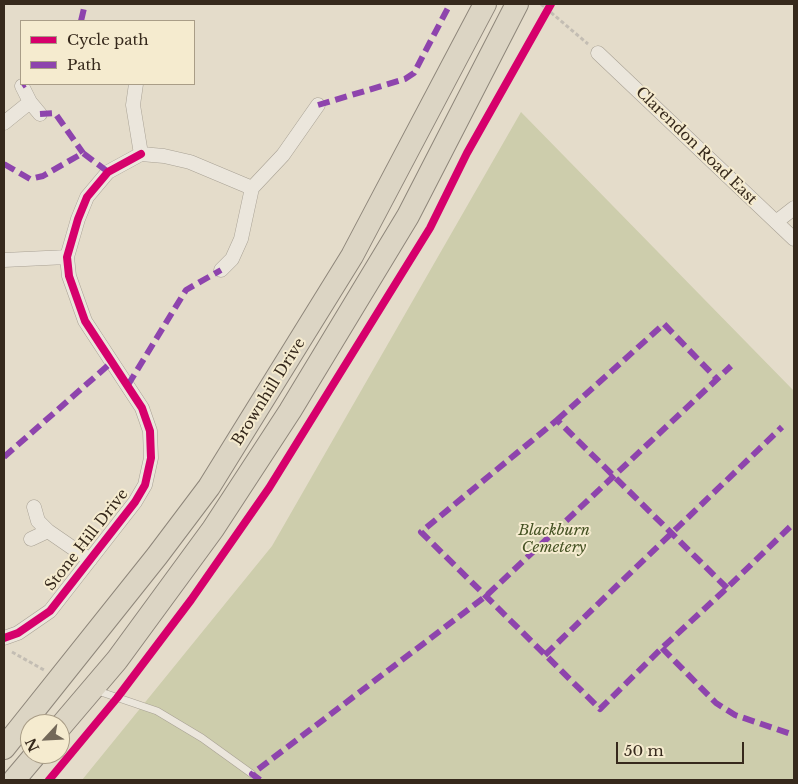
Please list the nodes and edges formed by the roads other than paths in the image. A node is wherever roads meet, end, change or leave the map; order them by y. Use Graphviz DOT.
graph roads {
  1 [pos="485,4"];
  2 [pos="517,4"];
  3 [pos="598,53"];
  4 [pos="136,85"];
  5 [pos="22,86"];
  6 [pos="30,102"];
  7 [pos="318,105"];
  8 [pos="40,114"];
  9 [pos="4,123"];
  10 [pos="141,154"];
  11 [pos="252,188"];
  12 [pos="794,208"];
  13 [pos="776,222"];
  14 [pos="794,239"];
  15 [pos="67,257"];
  16 [pos="4,260"];
  17 [pos="221,270"];
  18 [pos="34,507"];
  19 [pos="48,531"];
  20 [pos="31,539"];
  21 [pos="90,560"];
  22 [pos="4,638"];
  23 [pos="93,689"];
  24 [pos="70,715"];
  25 [pos="4,748"];
  26 [pos="28,764"];
  27 [pos="252,774"];
  28 [pos="14,780"];
  1 -- 25 [label="highway, Brownhill Drive"];
  2 -- 23 [label="highway, Brownhill Drive"];
  3 -- 13 [label="street, Clarendon Road East"];
  4 -- 10 [label="street"];
  5 -- 6 [label="street"];
  6 -- 8 [label="street"];
  6 -- 9 [label="street"];
  7 -- 11 [label="street"];
  10 -- 11 [label="street"];
  10 -- 15 [label="street, Stone Hill Drive"];
  11 -- 17 [label="street"];
  12 -- 13 [label="street"];
  13 -- 14 [label="street, Clarendon Road East"];
  15 -- 16 [label="street"];
  15 -- 21 [label="street, Stone Hill Drive"];
  18 -- 19 [label="street, Stone Hill Drive"];
  19 -- 20 [label="street"];
  19 -- 21 [label="street, Stone Hill Drive"];
  21 -- 22 [label="street, Stone Hill Drive"];
  23 -- 24 [label="highway, Brownhill Drive"];
  23 -- 27 [label="lane"];
  26 -- 28 [label="highway"];
}
